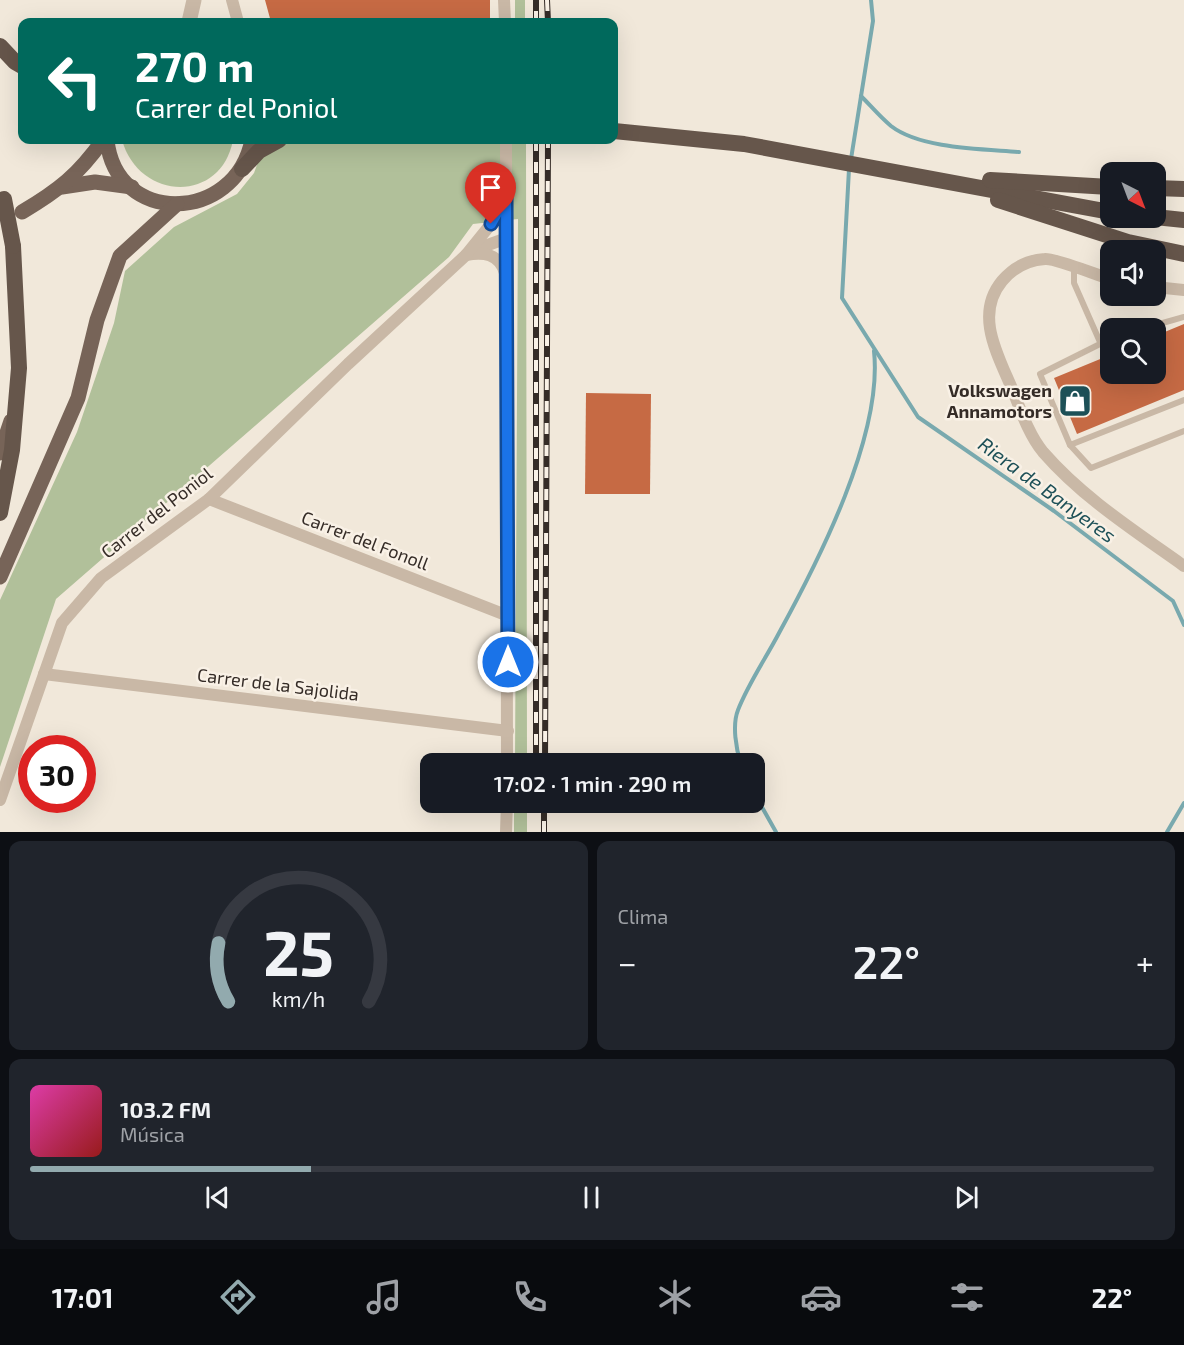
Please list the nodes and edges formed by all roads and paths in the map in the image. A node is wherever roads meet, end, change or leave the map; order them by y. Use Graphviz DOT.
graph roads {
  1 [pos="195,0"];
  2 [pos="232,0"];
  3 [pos="504,0"];
  4 [pos="190,18"];
  5 [pos="200,18"];
  6 [pos="237,18"];
  7 [pos="505,18"];
  8 [pos="0,46"];
  9 [pos="18,63"];
  10 [pos="618,131"];
  11 [pos="102,144"];
  12 [pos="106,144"];
  13 [pos="251,144"];
  14 [pos="272,144"];
  15 [pos="506,144"];
  16 [pos="242,169"];
  17 [pos="923,176"];
  18 [pos="1100,186"];
  19 [pos="62,187"];
  20 [pos="132,187"];
  21 [pos="1166,188"];
  22 [pos="1184,189"];
  23 [pos="2,193"];
  24 [pos="506,197"];
  25 [pos="177,204"];
  26 [pos="1100,210"];
  27 [pos="22,212"];
  28 [pos="1166,218"];
  29 [pos="1184,220"];
  30 [pos="507,238"];
  31 [pos="1184,254"];
  32 [pos="466,255"];
  33 [pos="1074,268"];
  34 [pos="1100,276"];
  35 [pos="508,286"];
  36 [pos="1166,288"];
  37 [pos="1184,290"];
  38 [pos="1184,317"];
  39 [pos="1166,322"];
  40 [pos="1100,342"];
  41 [pos="1184,400"];
  42 [pos="17,404"];
  43 [pos="1184,431"];
  44 [pos="1070,445"];
  45 [pos="0,453"];
  46 [pos="209,499"];
  47 [pos="0,513"];
  48 [pos="1184,566"];
  49 [pos="0,577"];
  50 [pos="508,616"];
  51 [pos="44,674"];
  52 [pos="508,731"];
  53 [pos="507,753"];
  54 [pos="0,800"];
  55 [pos="507,813"];
  56 [pos="506,832"];
  1 -- 4 [label="street"];
  1 -- 5 [label="street"];
  2 -- 6 [label="street"];
  3 -- 7 [label="street"];
  8 -- 9 [label="highway"];
  10 -- 17 [label="highway"];
  11 -- 19 [label="main road"];
  12 -- 20 [label="main road"];
  13 -- 16 [label="main road"];
  14 -- 16 [label="highway"];
  15 -- 24 [label="street"];
  16 -- 25 [label="main road"];
  17 -- 18 [label="highway"];
  17 -- 26 [label="highway"];
  17 -- 31 [label="highway"];
  19 -- 20 [label="main road"];
  19 -- 27 [label="main road"];
  20 -- 25 [label="main road"];
  21 -- 22 [label="highway"];
  23 -- 42 [label="highway, bridge"];
  24 -- 30 [label="street"];
  24 -- 32 [label="street, Carrer del Poniol"];
  25 -- 49 [label="main road"];
  28 -- 29 [label="highway"];
  30 -- 32 [label="street, Carrer del Poniol"];
  30 -- 35 [label="street"];
  32 -- 35 [label="street"];
  32 -- 46 [label="street, Carrer del Poniol"];
  33 -- 34 [label="street"];
  33 -- 40 [label="lane"];
  33 -- 48 [label="street"];
  35 -- 50 [label="street"];
  36 -- 37 [label="street"];
  38 -- 39 [label="lane"];
  40 -- 44 [label="lane"];
  41 -- 44 [label="lane"];
  42 -- 45 [label="main road"];
  42 -- 47 [label="highway"];
  43 -- 44 [label="lane"];
  46 -- 50 [label="street, Carrer del Fonoll"];
  46 -- 51 [label="street, Carrer del Poniol"];
  50 -- 52 [label="street"];
  51 -- 52 [label="street, Carrer de la Sajolida"];
  51 -- 54 [label="street, Carrer del Poniol"];
  52 -- 53 [label="street"];
  55 -- 56 [label="street"];
}
